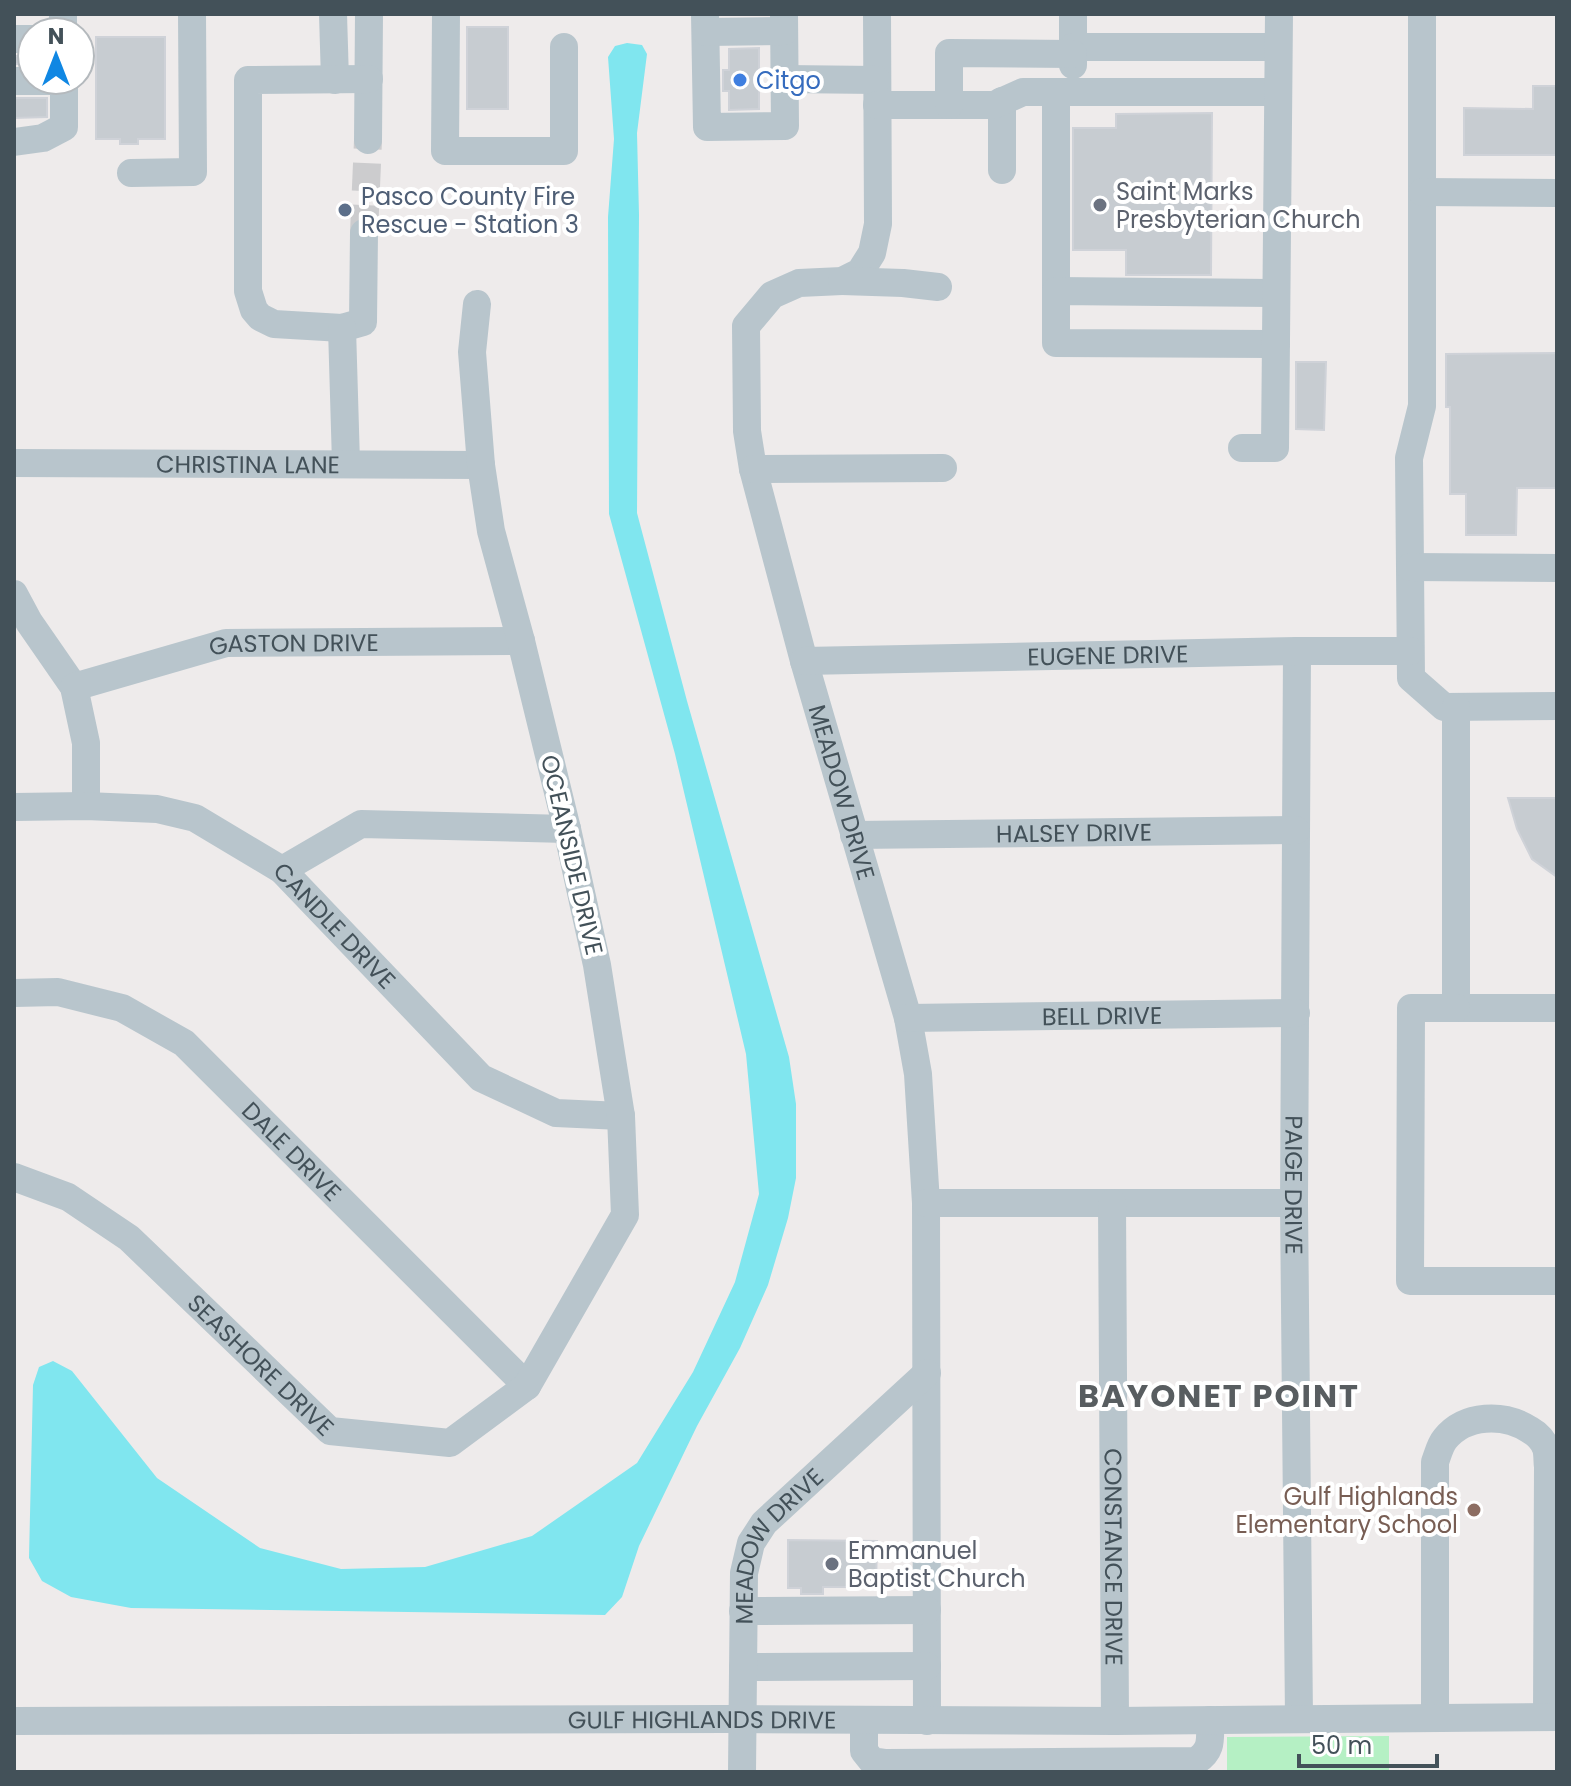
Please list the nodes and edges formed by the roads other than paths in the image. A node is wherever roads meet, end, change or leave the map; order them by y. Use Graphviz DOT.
graph roads {
  1 [pos="192,14"];
  2 [pos="333,14"];
  3 [pos="369,14"];
  4 [pos="446,14"];
  5 [pos="877,14"];
  6 [pos="1073,14"];
  7 [pos="1279,14"];
  8 [pos="1422,14"];
  9 [pos="706,23"];
  10 [pos="784,23"];
  11 [pos="564,47"];
  12 [pos="1278,47"];
  13 [pos="1073,50"];
  14 [pos="369,79"];
  15 [pos="785,79"];
  16 [pos="335,80"];
  17 [pos="1065,92"];
  18 [pos="1278,92"];
  19 [pos="877,93"];
  20 [pos="64,96"];
  21 [pos="1002,101"];
  22 [pos="949,105"];
  23 [pos="368,140"];
  24 [pos="14,142"];
  25 [pos="1002,170"];
  26 [pos="131,173"];
  27 [pos="1422,192"];
  28 [pos="1557,193"];
  29 [pos="364,233"];
  30 [pos="842,281"];
  31 [pos="938,287"];
  32 [pos="1056,291"];
  33 [pos="1276,293"];
  34 [pos="477,304"];
  35 [pos="342,328"];
  36 [pos="1276,344"];
  37 [pos="1242,448"];
  38 [pos="14,463"];
  39 [pos="346,463"];
  40 [pos="481,465"];
  41 [pos="943,468"];
  42 [pos="753,469"];
  43 [pos="1410,567"];
  44 [pos="1557,568"];
  45 [pos="14,594"];
  46 [pos="521,641"];
  47 [pos="1297,651"];
  48 [pos="1410,651"];
  49 [pos="804,661"];
  50 [pos="74,687"];
  51 [pos="1557,706"];
  52 [pos="1456,707"];
  53 [pos="86,806"];
  54 [pos="14,807"];
  55 [pos="567,829"];
  56 [pos="1296,830"];
  57 [pos="854,835"];
  58 [pos="282,870"];
  59 [pos="14,993"];
  60 [pos="1456,1008"];
  61 [pos="1557,1008"];
  62 [pos="1296,1013"];
  63 [pos="908,1018"];
  64 [pos="621,1116"];
  65 [pos="14,1177"];
  66 [pos="926,1203"];
  67 [pos="1112,1203"];
  68 [pos="1294,1203"];
  69 [pos="1557,1281"];
  70 [pos="927,1373"];
  71 [pos="527,1386"];
  72 [pos="927,1610"];
  73 [pos="743,1611"];
  74 [pos="927,1666"];
  75 [pos="743,1667"];
  76 [pos="1552,1717"];
  77 [pos="1435,1718"];
  78 [pos="741,1719"];
  79 [pos="1299,1719"];
  80 [pos="864,1720"];
  81 [pos="1210,1720"];
  82 [pos="14,1721"];
  83 [pos="927,1721"];
  84 [pos="1115,1721"];
  85 [pos="742,1772"];
  1 -- 26 [label="street"];
  2 -- 16 [label="street"];
  3 -- 14 [label="street"];
  4 -- 11 [label="street"];
  5 -- 19 [label="street"];
  6 -- 13 [label="street"];
  7 -- 12 [label="street"];
  8 -- 27 [label="street"];
  9 -- 10 [label="street"];
  9 -- 15 [label="street"];
  10 -- 15 [label="street"];
  12 -- 13 [label="street"];
  12 -- 18 [label="street"];
  13 -- 17 [label="street"];
  13 -- 22 [label="street"];
  14 -- 16 [label="street"];
  14 -- 23 [label="street"];
  15 -- 19 [label="street"];
  16 -- 35 [label="street"];
  17 -- 18 [label="street"];
  17 -- 21 [label="street"];
  17 -- 32 [label="street"];
  18 -- 33 [label="street"];
  19 -- 22 [label="street"];
  19 -- 30 [label="street"];
  20 -- 24 [label="street"];
  21 -- 22 [label="street"];
  21 -- 25 [label="street"];
  27 -- 28 [label="street"];
  27 -- 43 [label="street"];
  29 -- 35 [label="street"];
  30 -- 31 [label="street, MEADOW DRIVE"];
  30 -- 42 [label="street, MEADOW DRIVE"];
  32 -- 33 [label="street"];
  32 -- 36 [label="street"];
  33 -- 36 [label="street"];
  34 -- 40 [label="street, OCEANSIDE DRIVE"];
  35 -- 39 [label="street"];
  36 -- 37 [label="street"];
  38 -- 39 [label="street, CHRISTINA LANE"];
  39 -- 40 [label="street, CHRISTINA LANE"];
  40 -- 46 [label="street, OCEANSIDE DRIVE"];
  41 -- 42 [label="street"];
  42 -- 49 [label="street, MEADOW DRIVE"];
  43 -- 44 [label="street"];
  43 -- 48 [label="street"];
  45 -- 50 [label="street"];
  46 -- 50 [label="street, GASTON DRIVE"];
  46 -- 55 [label="street, OCEANSIDE DRIVE"];
  47 -- 48 [label="street, EUGENE DRIVE"];
  47 -- 49 [label="street, EUGENE DRIVE"];
  47 -- 56 [label="street, PAIGE DRIVE"];
  48 -- 52 [label="street"];
  49 -- 57 [label="street, MEADOW DRIVE"];
  50 -- 53 [label="street"];
  51 -- 52 [label="street"];
  52 -- 60 [label="street"];
  53 -- 54 [label="street, CANDLE DRIVE"];
  53 -- 58 [label="street, CANDLE DRIVE"];
  55 -- 58 [label="street"];
  55 -- 64 [label="street, OCEANSIDE DRIVE"];
  56 -- 57 [label="street, HALSEY DRIVE"];
  56 -- 62 [label="street, PAIGE DRIVE"];
  57 -- 63 [label="street, MEADOW DRIVE"];
  58 -- 64 [label="street, CANDLE DRIVE"];
  59 -- 71 [label="street, DALE DRIVE"];
  60 -- 61 [label="street"];
  60 -- 69 [label="street"];
  62 -- 63 [label="street, BELL DRIVE"];
  62 -- 68 [label="street, PAIGE DRIVE"];
  63 -- 66 [label="street, MEADOW DRIVE"];
  64 -- 71 [label="street, OCEANSIDE DRIVE"];
  65 -- 71 [label="street, SEASHORE DRIVE"];
  66 -- 67 [label="street"];
  66 -- 70 [label="street, MEADOW DRIVE"];
  67 -- 68 [label="street"];
  67 -- 84 [label="street, CONSTANCE DRIVE"];
  68 -- 79 [label="street, PAIGE DRIVE"];
  70 -- 72 [label="street, MEADOW DRIVE"];
  70 -- 73 [label="street, MEADOW DRIVE"];
  72 -- 73 [label="street"];
  72 -- 74 [label="street, MEADOW DRIVE"];
  73 -- 75 [label="street, MEADOW DRIVE"];
  74 -- 75 [label="street"];
  74 -- 83 [label="street, MEADOW DRIVE"];
  75 -- 78 [label="street, MEADOW DRIVE"];
  76 -- 77 [label="street, GULF HIGHLANDS DRIVE"];
  76 -- 77 [label="street"];
  77 -- 79 [label="street, GULF HIGHLANDS DRIVE"];
  78 -- 80 [label="street, GULF HIGHLANDS DRIVE"];
  78 -- 82 [label="street, GULF HIGHLANDS DRIVE"];
  78 -- 85 [label="street, MEADOW DRIVE"];
  79 -- 81 [label="street, GULF HIGHLANDS DRIVE"];
  80 -- 81 [label="street"];
  80 -- 83 [label="street, GULF HIGHLANDS DRIVE"];
  81 -- 84 [label="street, GULF HIGHLANDS DRIVE"];
  83 -- 84 [label="street, GULF HIGHLANDS DRIVE"];
}
